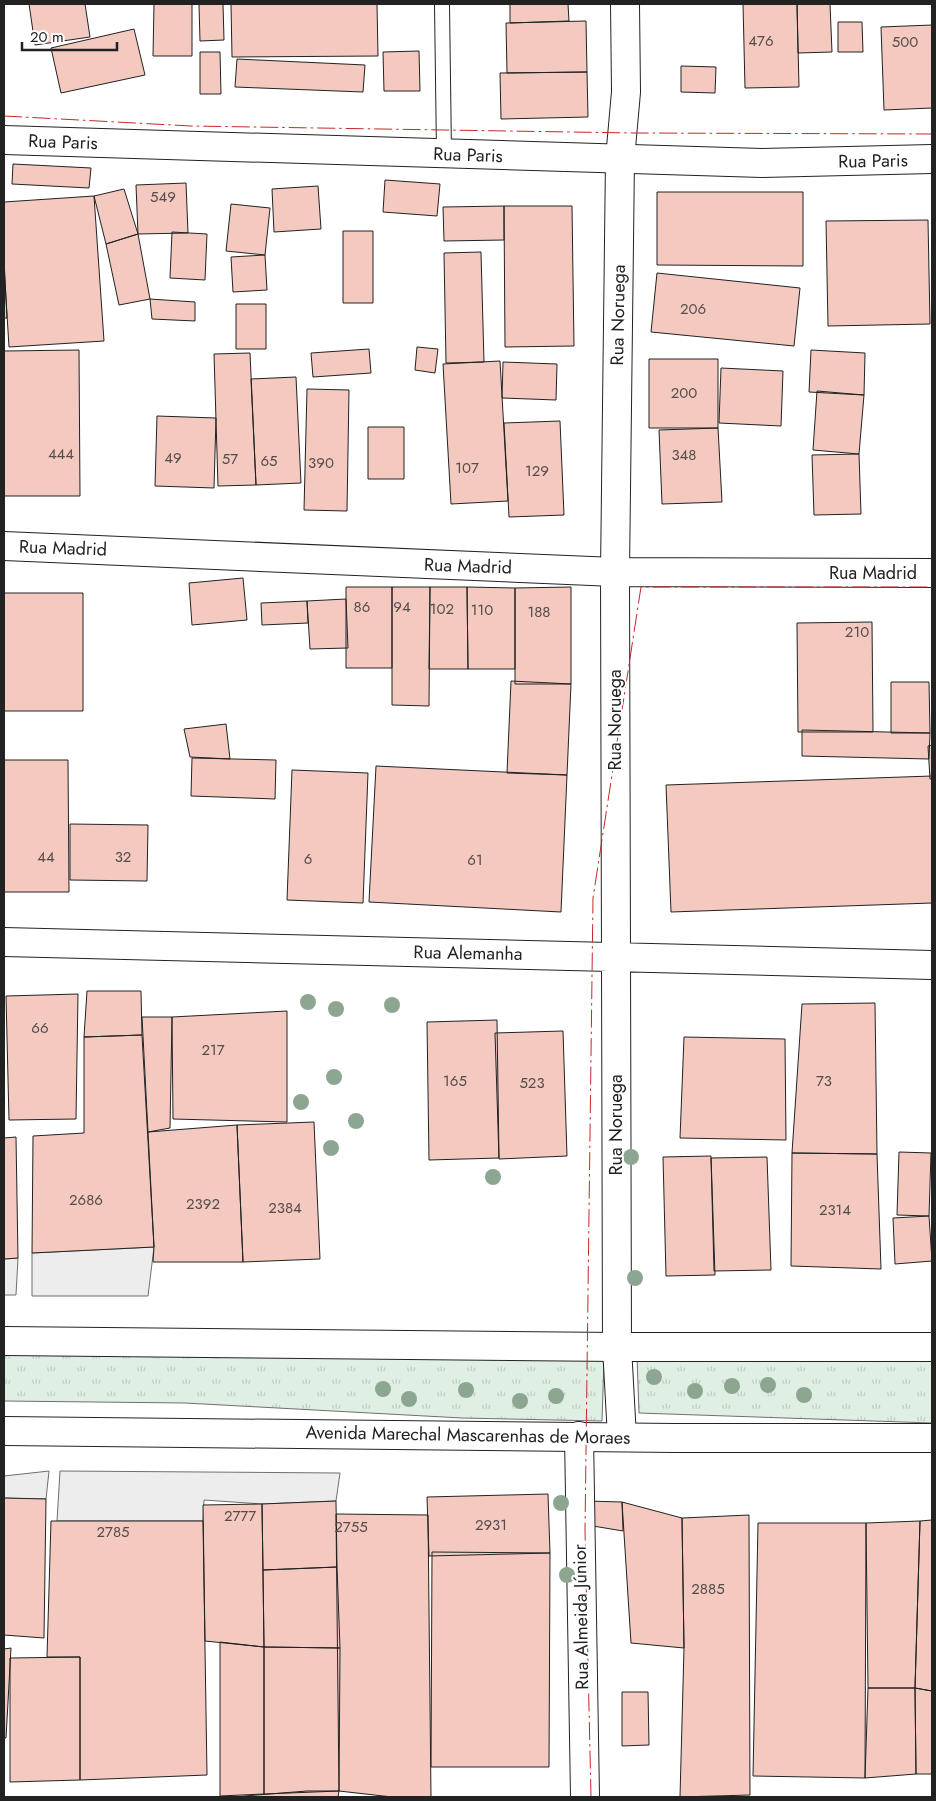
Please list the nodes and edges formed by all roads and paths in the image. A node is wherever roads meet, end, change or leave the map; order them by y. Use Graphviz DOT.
graph roads {
  1 [pos="442,4"];
  2 [pos="625,4"];
  3 [pos="4,140"];
  4 [pos="444,154"];
  5 [pos="620,159"];
  6 [pos="932,160"];
  7 [pos="4,546"];
  8 [pos="615,572"];
  9 [pos="932,573"];
  10 [pos="4,942"];
  11 [pos="614,957"];
  12 [pos="932,965"];
  13 [pos="4,1341"];
  14 [pos="617,1347"];
  15 [pos="932,1347"];
  16 [pos="4,1431"];
  17 [pos="579,1436"];
  18 [pos="622,1437"];
  19 [pos="932,1438"];
  20 [pos="585,1797"];
  1 -- 4 [label="lane"];
  2 -- 5 [label="main road, Rua Noruega"];
  3 -- 4 [label="main road, Rua Paris"];
  4 -- 5 [label="main road, Rua Paris"];
  5 -- 6 [label="main road, Rua Paris"];
  5 -- 8 [label="main road, Rua Noruega"];
  7 -- 8 [label="main road, Rua Madrid"];
  8 -- 9 [label="main road, Rua Madrid"];
  8 -- 11 [label="main road, Rua Noruega"];
  10 -- 11 [label="main road, Rua Alemanha"];
  11 -- 12 [label="main road, Rua Alemanha"];
  11 -- 14 [label="main road, Rua Noruega"];
  13 -- 14 [label="main road"];
  14 -- 15 [label="main road"];
  14 -- 18 [label="main road, Rua Noruega"];
  16 -- 17 [label="main road, Avenida Marechal Mascarenhas de Moraes"];
  17 -- 18 [label="main road, Avenida Marechal Mascarenhas de Moraes"];
  17 -- 20 [label="main road, Rua Almeida Júnior"];
  18 -- 19 [label="main road, Avenida Marechal Mascarenhas de Moraes"];
}
